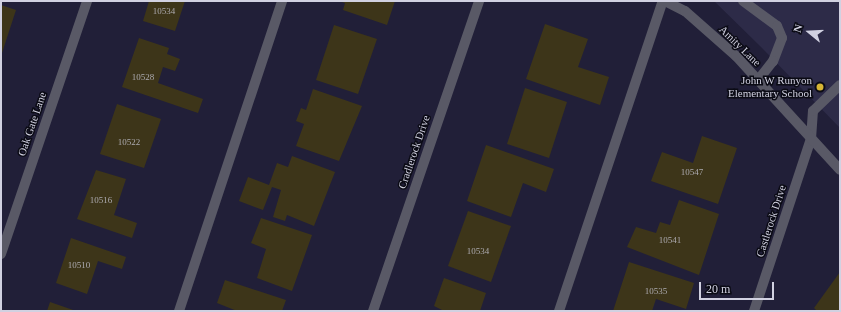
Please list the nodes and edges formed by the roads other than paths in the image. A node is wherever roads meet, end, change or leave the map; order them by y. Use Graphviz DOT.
graph roads {
  1 [pos="86,1"];
  2 [pos="282,1"];
  3 [pos="479,1"];
  4 [pos="664,1"];
  5 [pos="743,1"];
  6 [pos="758,80"];
  7 [pos="840,85"];
  8 [pos="811,139"];
  9 [pos="840,170"];
  10 [pos="1,254"];
  11 [pos="179,311"];
  12 [pos="373,311"];
  13 [pos="559,311"];
  14 [pos="754,311"];
  1 -- 10 [label="street, Oak Gate Lane"];
  2 -- 11 [label="street"];
  3 -- 12 [label="street, Cradlerock Drive"];
  4 -- 6 [label="street, Amity Lane"];
  4 -- 13 [label="street"];
  5 -- 6 [label="street"];
  6 -- 8 [label="street, Amity Lane"];
  7 -- 8 [label="street, Castlerock Drive"];
  8 -- 9 [label="street, Amity Lane"];
  8 -- 14 [label="street, Castlerock Drive"];
}
